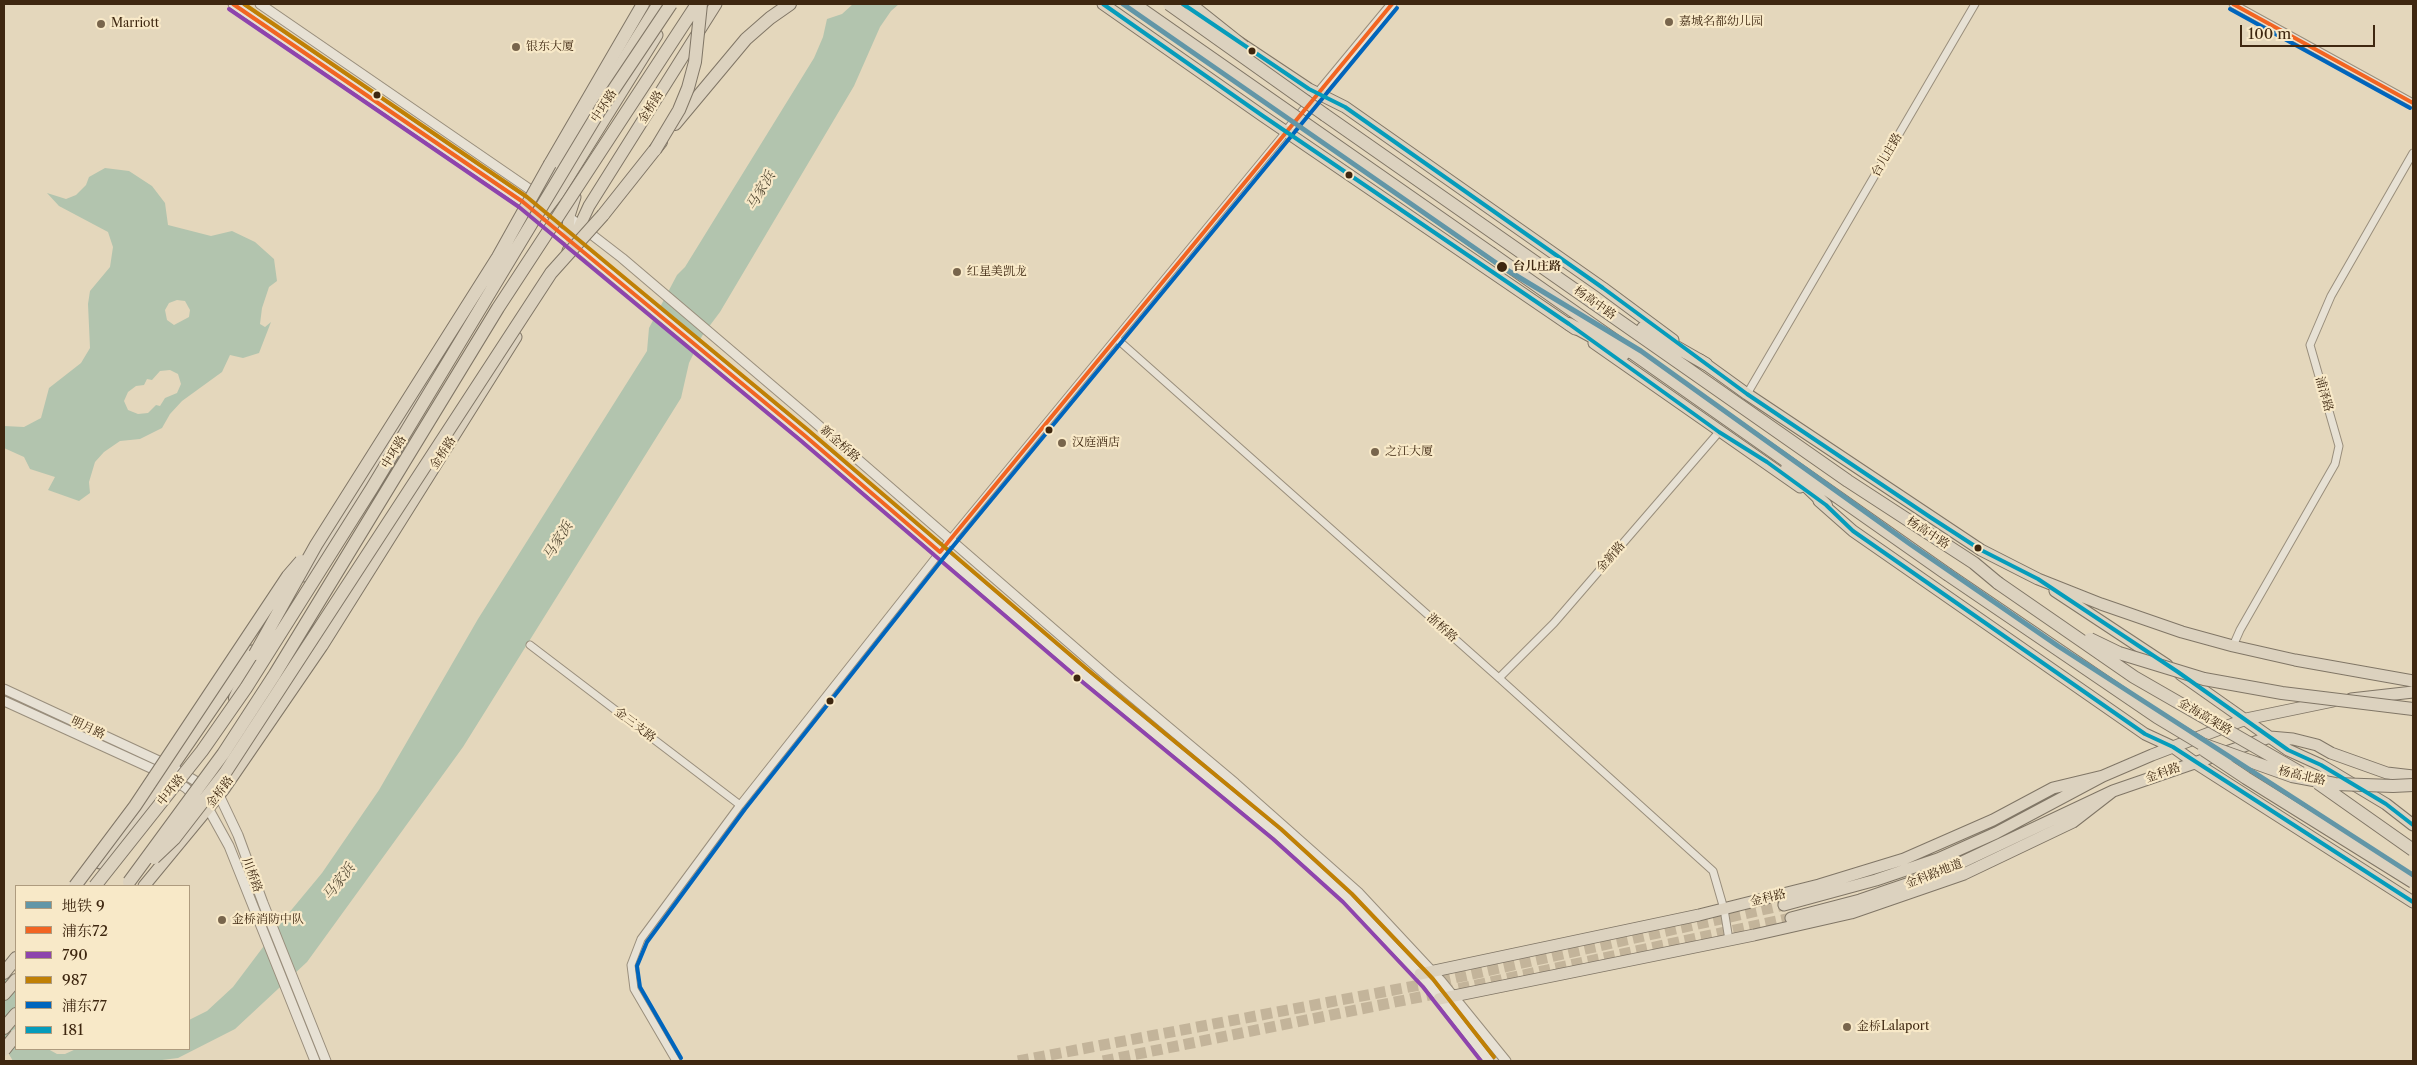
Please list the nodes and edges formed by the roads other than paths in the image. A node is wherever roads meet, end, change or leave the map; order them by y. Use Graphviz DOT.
graph roads {
  1 [pos="233,4"];
  2 [pos="260,4"];
  3 [pos="634,4"];
  4 [pos="643,4"];
  5 [pos="658,4"];
  6 [pos="671,4"];
  7 [pos="677,4"];
  8 [pos="699,4"];
  9 [pos="716,4"];
  10 [pos="790,4"];
  11 [pos="1103,4"];
  12 [pos="1125,4"];
  13 [pos="1134,4"];
  14 [pos="1169,4"];
  15 [pos="1183,4"];
  16 [pos="1190,4"];
  17 [pos="1392,4"];
  18 [pos="1975,4"];
  19 [pos="2233,4"];
  20 [pos="606,66"];
  21 [pos="631,78"];
  22 [pos="1245,82"];
  23 [pos="1319,93"];
  24 [pos="2413,103"];
  25 [pos="1325,115"];
  26 [pos="589,129"];
  27 [pos="1286,132"];
  28 [pos="654,150"];
  29 [pos="2413,153"];
  30 [pos="539,195"];
  31 [pos="552,204"];
  32 [pos="569,216"];
  33 [pos="540,218"];
  34 [pos="581,224"];
  35 [pos="572,242"];
  36 [pos="498,257"];
  37 [pos="1570,286"];
  38 [pos="1569,324"];
  39 [pos="1117,339"];
  40 [pos="1706,364"];
  41 [pos="1677,383"];
  42 [pos="1747,394"];
  43 [pos="1719,432"];
  44 [pos="1758,440"];
  45 [pos="1826,505"];
  46 [pos="951,540"];
  47 [pos="316,545"];
  48 [pos="940,552"];
  49 [pos="1947,574"];
  50 [pos="2038,579"];
  51 [pos="1998,583"];
  52 [pos="530,645"];
  53 [pos="2233,646"];
  54 [pos="1499,678"];
  55 [pos="2413,682"];
  56 [pos="4,689"];
  57 [pos="2413,692"];
  58 [pos="4,701"];
  59 [pos="2413,709"];
  60 [pos="228,714"];
  61 [pos="2157,717"];
  62 [pos="2246,719"];
  63 [pos="2270,737"];
  64 [pos="2173,747"];
  65 [pos="2194,762"];
  66 [pos="169,771"];
  67 [pos="2103,776"];
  68 [pos="2413,776"];
  69 [pos="2413,784"];
  70 [pos="2114,791"];
  71 [pos="219,795"];
  72 [pos="2058,802"];
  73 [pos="740,805"];
  74 [pos="208,808"];
  75 [pos="2069,811"];
  76 [pos="2413,824"];
  77 [pos="2413,850"];
  78 [pos="2413,882"];
  79 [pos="127,884"];
  80 [pos="76,885"];
  81 [pos="83,885"];
  82 [pos="96,885"];
  83 [pos="145,885"];
  84 [pos="2413,902"];
  85 [pos="1784,905"];
  86 [pos="1724,909"];
  87 [pos="1791,918"];
  88 [pos="1729,940"];
  89 [pos="15,959"];
  90 [pos="15,968"];
  91 [pos="1432,971"];
  92 [pos="4,973"];
  93 [pos="1420,974"];
  94 [pos="15,981"];
  95 [pos="4,982"];
  96 [pos="4,994"];
  97 [pos="1455,997"];
  98 [pos="1439,999"];
  99 [pos="15,1015"];
  100 [pos="4,1028"];
  101 [pos="15,1037"];
  102 [pos="4,1050"];
  103 [pos="315,1061"];
  104 [pos="326,1061"];
  105 [pos="676,1061"];
  106 [pos="1489,1061"];
  107 [pos="1506,1061"];
  1 -- 33 [label="street, 新金桥路"];
  2 -- 30 [label="street, 新金桥路"];
  3 -- 20 [label="highway"];
  4 -- 20 [label="highway"];
  5 -- 30 [label="main road"];
  6 -- 26 [label="highway, 中环路, bridge"];
  7 -- 21 [label="main road"];
  8 -- 28 [label="highway, bridge"];
  8 -- 79 [label="highway, 中环路, bridge"];
  9 -- 34 [label="main road, 金桥路"];
  10 -- 28 [label="highway, bridge"];
  11 -- 27 [label="main road"];
  12 -- 22 [label="highway, bridge"];
  13 -- 22 [label="highway, 杨高中路, bridge"];
  14 -- 25 [label="highway, 杨高中路, bridge"];
  15 -- 23 [label="main road, 杨高中路"];
  16 -- 25 [label="highway, bridge"];
  17 -- 23 [label="street"];
  18 -- 42 [label="street, 台儿庄路"];
  19 -- 24 [label="street"];
  20 -- 36 [label="highway, bridge"];
  21 -- 31 [label="main road"];
  21 -- 32 [label="main road"];
  22 -- 41 [label="highway, 杨高中路, bridge"];
  23 -- 27 [label="street"];
  23 -- 40 [label="main road, 杨高中路"];
  25 -- 37 [label="highway, 杨高中路"];
  26 -- 36 [label="highway, bridge"];
  26 -- 60 [label="highway, 中环路, bridge"];
  27 -- 38 [label="main road"];
  27 -- 39 [label="street"];
  28 -- 79 [label="highway, bridge"];
  29 -- 53 [label="street, 浦泽路"];
  30 -- 31 [label="street, 新金桥路"];
  30 -- 33 [label="main road"];
  31 -- 32 [label="street, 新金桥路"];
  31 -- 33 [label="main road"];
  32 -- 34 [label="street, 新金桥路"];
  32 -- 35 [label="main road"];
  33 -- 35 [label="street, 新金桥路"];
  33 -- 66 [label="main road"];
  34 -- 35 [label="main road, 金桥路"];
  34 -- 46 [label="street, 新金桥路"];
  35 -- 48 [label="street, 新金桥路"];
  35 -- 71 [label="main road, 金桥路"];
  36 -- 47 [label="highway, bridge"];
  37 -- 40 [label="highway"];
  37 -- 51 [label="highway, 杨高中路"];
  38 -- 41 [label="highway"];
  38 -- 43 [label="main road"];
  39 -- 46 [label="street"];
  39 -- 54 [label="street, 浙桥路"];
  40 -- 42 [label="main road, 杨高中路"];
  41 -- 44 [label="highway, 杨高中路"];
  42 -- 50 [label="main road, 杨高中路"];
  43 -- 45 [label="main road"];
  43 -- 54 [label="street, 金新路"];
  44 -- 45 [label="highway"];
  44 -- 49 [label="highway, 杨高中路"];
  45 -- 64 [label="main road"];
  46 -- 48 [label="street"];
  46 -- 91 [label="street, 新金桥路"];
  47 -- 60 [label="highway, bridge"];
  47 -- 80 [label="highway, bridge"];
  48 -- 73 [label="street"];
  48 -- 93 [label="street, 新金桥路"];
  49 -- 61 [label="highway, 杨高北路, bridge"];
  50 -- 53 [label="main road"];
  50 -- 62 [label="main road"];
  51 -- 59 [label="highway, bridge"];
  51 -- 77 [label="highway, 金海高架路, bridge"];
  52 -- 73 [label="street, 金三支路"];
  53 -- 55 [label="main road"];
  54 -- 86 [label="street, 浙桥路"];
  56 -- 66 [label="street, 明月路"];
  57 -- 62 [label="main road"];
  58 -- 66 [label="street, 明月路"];
  60 -- 82 [label="highway, 中环路, bridge"];
  61 -- 69 [label="highway, 杨高北路, bridge"];
  61 -- 78 [label="highway, 金海高架路, bridge"];
  62 -- 63 [label="main road"];
  62 -- 64 [label="main road, 金科路"];
  63 -- 65 [label="main road, 金科路"];
  63 -- 68 [label="main road"];
  63 -- 76 [label="main road"];
  64 -- 65 [label="main road"];
  64 -- 67 [label="main road, 金科路"];
  65 -- 70 [label="main road, 金科路"];
  65 -- 84 [label="main road"];
  66 -- 71 [label="street"];
  66 -- 74 [label="street, 川桥路"];
  66 -- 81 [label="main road"];
  67 -- 72 [label="main road, 金科路"];
  67 -- 86 [label="main road, 金科路"];
  70 -- 75 [label="main road, 金科路"];
  70 -- 88 [label="main road, 金科路"];
  71 -- 74 [label="main road, 金桥路"];
  71 -- 104 [label="street, 川桥路"];
  72 -- 85 [label="main road, 金科路地道"];
  73 -- 105 [label="street"];
  74 -- 83 [label="main road, 金桥路"];
  74 -- 103 [label="street, 川桥路"];
  75 -- 87 [label="main road, 金科路地道"];
  86 -- 88 [label="street, 浙桥路"];
  86 -- 91 [label="main road, 金科路"];
  88 -- 97 [label="main road, 金科路"];
  89 -- 92 [label="highway"];
  90 -- 95 [label="main road"];
  91 -- 93 [label="main road, 金科路"];
  91 -- 97 [label="street, 新金桥路"];
  93 -- 98 [label="street, 新金桥路"];
  94 -- 96 [label="highway"];
  97 -- 98 [label="main road, 金科路"];
  97 -- 107 [label="street, 新金桥路"];
  98 -- 106 [label="street, 新金桥路"];
  99 -- 100 [label="highway"];
  101 -- 102 [label="highway, bridge"];
}
